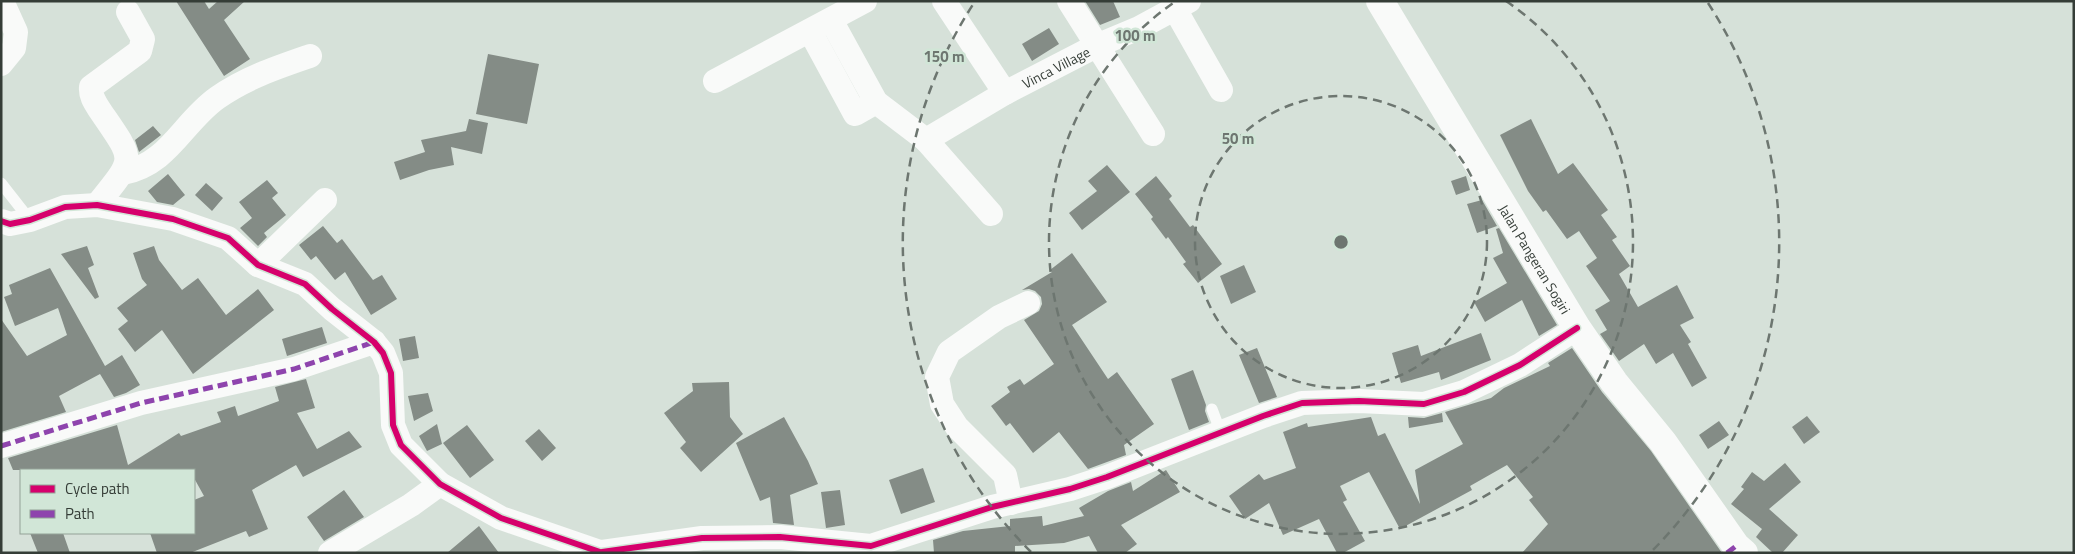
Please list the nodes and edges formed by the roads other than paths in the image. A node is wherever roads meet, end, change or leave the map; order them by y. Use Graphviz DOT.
graph roads {
  1 [pos="2,1"];
  2 [pos="865,1"];
  3 [pos="944,1"];
  4 [pos="1069,1"];
  5 [pos="1380,1"];
  6 [pos="1182,5"];
  7 [pos="128,12"];
  8 [pos="831,20"];
  9 [pos="810,31"];
  10 [pos="1096,46"];
  11 [pos="310,56"];
  12 [pos="1,64"];
  13 [pos="715,81"];
  14 [pos="1221,90"];
  15 [pos="1004,93"];
  16 [pos="876,102"];
  17 [pos="1153,134"];
  18 [pos="926,140"];
  19 [pos="123,173"];
  20 [pos="1,183"];
  21 [pos="325,200"];
  22 [pos="98,206"];
  23 [pos="991,214"];
  24 [pos="30,220"];
  25 [pos="1,221"];
  26 [pos="258,265"];
  27 [pos="1028,303"];
  28 [pos="1577,328"];
  29 [pos="374,342"];
  30 [pos="1212,409"];
  31 [pos="1221,433"];
  32 [pos="1,446"];
  33 [pos="440,484"];
  34 [pos="1012,503"];
  35 [pos="1735,550"];
  36 [pos="602,552"];
  37 [pos="330,553"];
  1 -- 12 [label="street"];
  2 -- 8 [label="street"];
  3 -- 15 [label="street"];
  4 -- 10 [label="street"];
  5 -- 28 [label="street, Jalan Pangeran Sogiri"];
  6 -- 10 [label="street, Vinca Village"];
  6 -- 14 [label="street"];
  7 -- 19 [label="street"];
  8 -- 9 [label="street"];
  8 -- 16 [label="street"];
  9 -- 13 [label="street"];
  9 -- 16 [label="street"];
  10 -- 15 [label="street, Vinca Village"];
  10 -- 17 [label="street"];
  11 -- 19 [label="street"];
  15 -- 18 [label="street, Vinca Village"];
  16 -- 18 [label="street"];
  18 -- 23 [label="street"];
  19 -- 22 [label="street"];
  20 -- 24 [label="lane"];
  21 -- 26 [label="street"];
  22 -- 24 [label="street"];
  22 -- 26 [label="street"];
  24 -- 25 [label="street"];
  26 -- 29 [label="street"];
  27 -- 34 [label="street"];
  28 -- 31 [label="street"];
  28 -- 35 [label="street, Jalan Pangeran Sogiri"];
  29 -- 32 [label="street"];
  29 -- 33 [label="street"];
  30 -- 31 [label="lane"];
  31 -- 34 [label="street"];
  33 -- 36 [label="street"];
  33 -- 37 [label="street"];
  34 -- 36 [label="street"];
}
